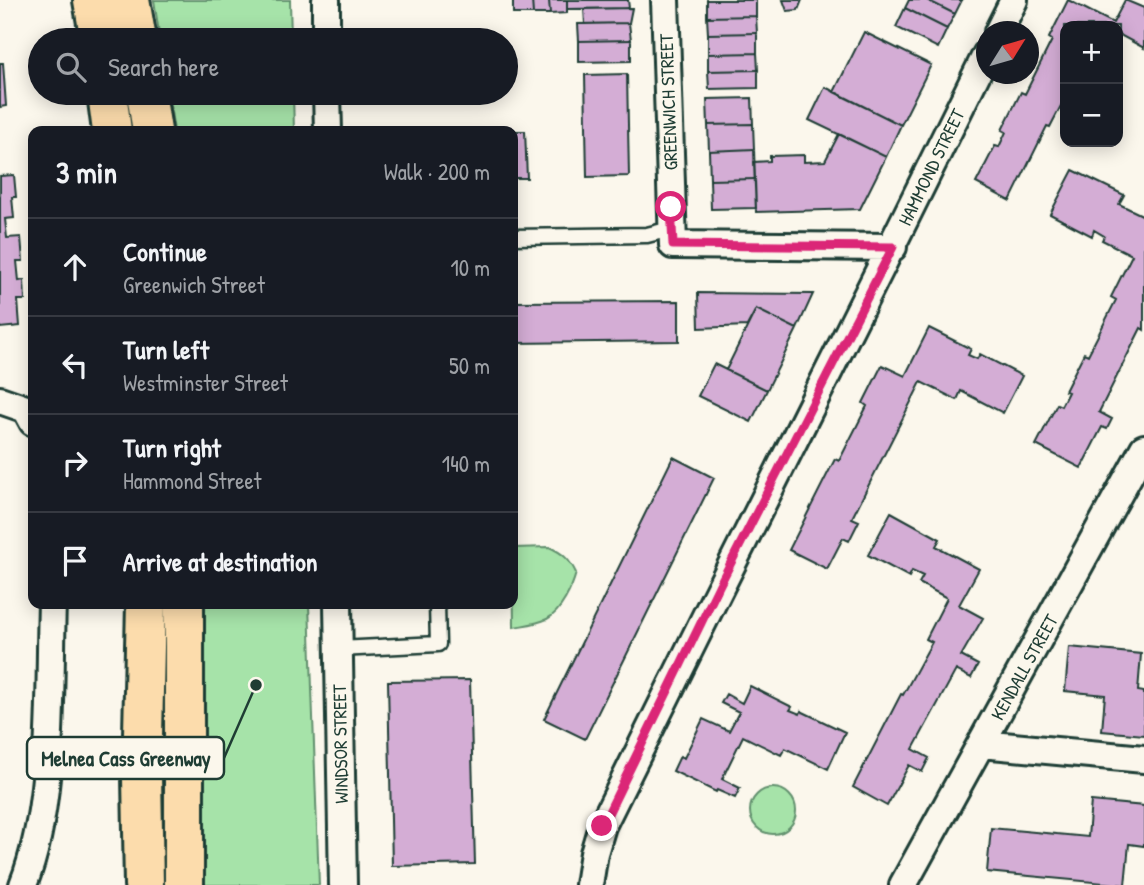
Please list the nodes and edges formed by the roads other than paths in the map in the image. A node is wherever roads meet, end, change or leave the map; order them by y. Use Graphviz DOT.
graph roads {
  1 [pos="93,0"];
  2 [pos="130,0"];
  3 [pos="326,0"];
  4 [pos="665,0"];
  5 [pos="1014,0"];
  6 [pos="1004,21"];
  7 [pos="98,28"];
  8 [pos="135,28"];
  9 [pos="326,28"];
  10 [pos="976,76"];
  11 [pos="109,105"];
  12 [pos="148,105"];
  13 [pos="327,105"];
  14 [pos="111,126"];
  15 [pos="151,126"];
  16 [pos="328,126"];
  17 [pos="518,237"];
  18 [pos="672,237"];
  19 [pos="893,247"];
  20 [pos="0,400"];
  21 [pos="28,413"];
  22 [pos="1144,448"];
  23 [pos="52,609"];
  24 [pos="146,609"];
  25 [pos="184,609"];
  26 [pos="338,609"];
  27 [pos="437,609"];
  28 [pos="339,649"];
  29 [pos="981,744"];
  30 [pos="1144,759"];
  31 [pos="23,885"];
  32 [pos="144,885"];
  33 [pos="184,885"];
  34 [pos="343,885"];
  35 [pos="589,885"];
  36 [pos="904,885"];
  1 -- 7 [label="main road"];
  2 -- 8 [label="main road"];
  3 -- 9 [label="street"];
  4 -- 18 [label="street, GREENWICH STREET"];
  5 -- 6 [label="street"];
  10 -- 19 [label="street, HAMMOND STREET"];
  11 -- 14 [label="main road"];
  12 -- 15 [label="main road"];
  13 -- 16 [label="street"];
  17 -- 18 [label="lane"];
  18 -- 19 [label="street"];
  19 -- 35 [label="street, HAMMOND STREET"];
  20 -- 21 [label="street"];
  22 -- 29 [label="street, KENDALL STREET"];
  23 -- 31 [label="street"];
  24 -- 32 [label="main road"];
  25 -- 33 [label="main road"];
  26 -- 28 [label="street, WINDSOR STREET"];
  27 -- 28 [label="lane"];
  28 -- 34 [label="street, WINDSOR STREET"];
  29 -- 30 [label="street"];
  29 -- 36 [label="street, KENDALL STREET"];
}
